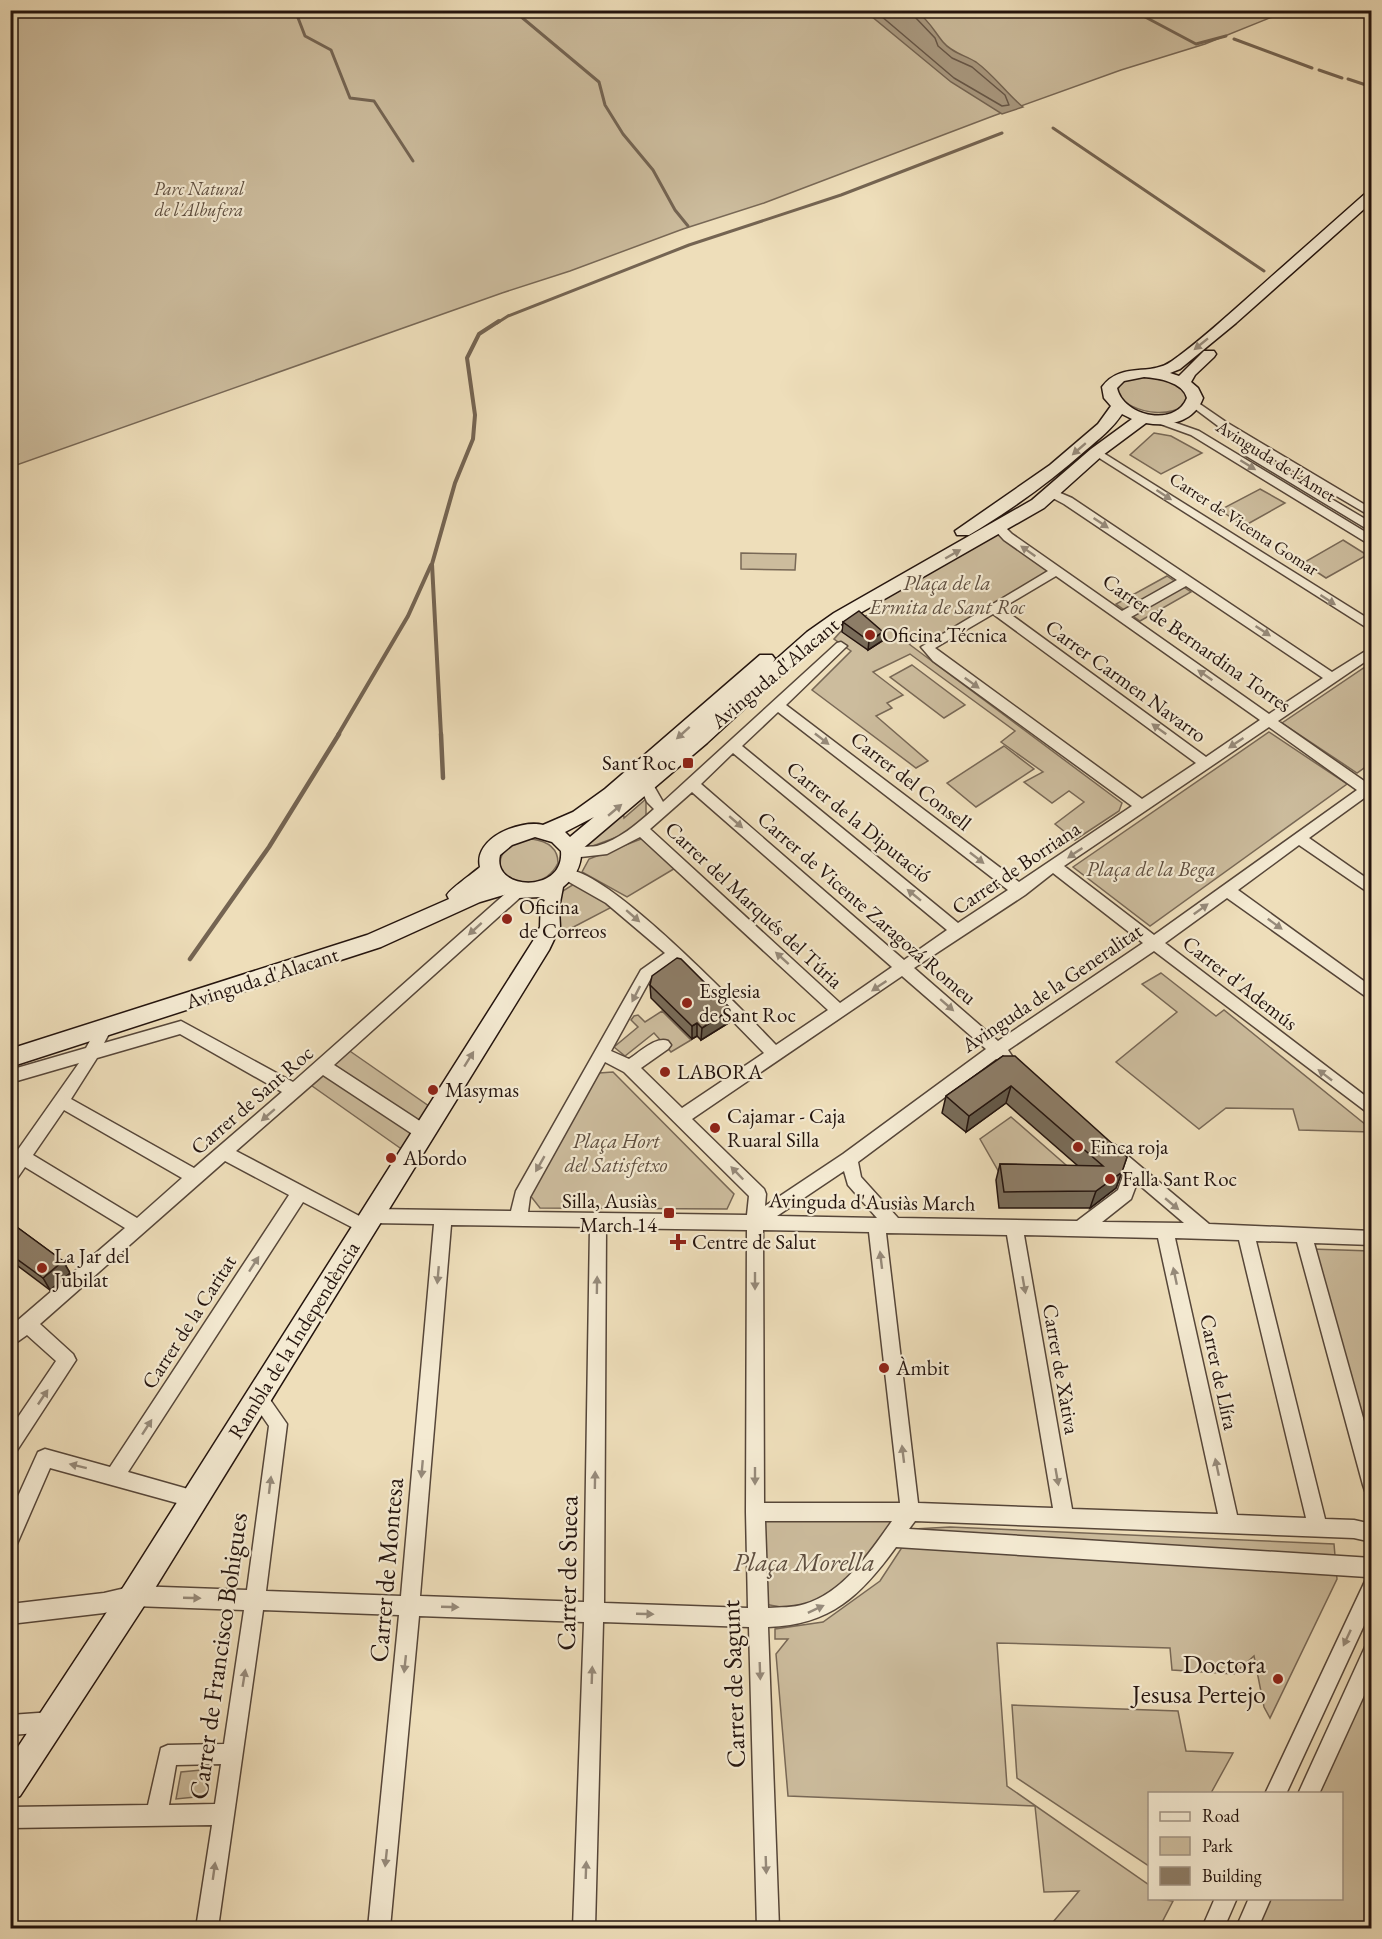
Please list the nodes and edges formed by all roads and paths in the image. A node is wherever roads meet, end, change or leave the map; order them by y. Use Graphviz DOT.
graph roads {
  1 [pos="1371,195"];
  2 [pos="1371,211"];
  3 [pos="1157,373"];
  4 [pos="1183,382"];
  5 [pos="1194,403"];
  6 [pos="1118,407"];
  7 [pos="1175,417"];
  8 [pos="1151,419"];
  9 [pos="1097,452"];
  10 [pos="1051,493"];
  11 [pos="1371,514"];
  12 [pos="998,528"];
  13 [pos="1371,528"];
  14 [pos="1371,542"];
  15 [pos="1056,571"];
  16 [pos="1186,580"];
  17 [pos="993,608"];
  18 [pos="1122,617"];
  19 [pos="1371,627"];
  20 [pos="841,645"];
  21 [pos="1371,651"];
  22 [pos="1332,678"];
  23 [pos="776,704"];
  24 [pos="1270,720"];
  25 [pos="732,745"];
  26 [pos="1206,764"];
  27 [pos="646,784"];
  28 [pos="692,784"];
  29 [pos="1370,789"];
  30 [pos="1143,807"];
  31 [pos="663,810"];
  32 [pos="640,828"];
  33 [pos="548,831"];
  34 [pos="1299,838"];
  35 [pos="571,851"];
  36 [pos="1055,867"];
  37 [pos="491,868"];
  38 [pos="560,880"];
  39 [pos="514,888"];
  40 [pos="1227,890"];
  41 [pos="1371,890"];
  42 [pos="1020,891"];
  43 [pos="959,932"];
  44 [pos="1154,944"];
  45 [pos="676,954"];
  46 [pos="904,969"];
  47 [pos="1371,995"];
  48 [pos="840,1012"];
  49 [pos="103,1030"];
  50 [pos="663,1045"];
  51 [pos="10,1047"];
  52 [pos="998,1049"];
  53 [pos="603,1054"];
  54 [pos="90,1055"];
  55 [pos="776,1055"];
  56 [pos="10,1058"];
  57 [pos="322,1066"];
  58 [pos="630,1067"];
  59 [pos="1020,1070"];
  60 [pos="10,1077"];
  61 [pos="295,1091"];
  62 [pos="61,1101"];
  63 [pos="1371,1110"];
  64 [pos="682,1118"];
  65 [pos="423,1132"];
  66 [pos="1098,1140"];
  67 [pos="225,1153"];
  68 [pos="23,1157"];
  69 [pos="849,1159"];
  70 [pos="1133,1171"];
  71 [pos="10,1175"];
  72 [pos="196,1178"];
  73 [pos="300,1192"];
  74 [pos="442,1217"];
  75 [pos="518,1218"];
  76 [pos="598,1219"];
  77 [pos="368,1221"];
  78 [pos="754,1222"];
  79 [pos="885,1225"];
  80 [pos="1014,1227"];
  81 [pos="139,1228"];
  82 [pos="1080,1229"];
  83 [pos="1165,1230"];
  84 [pos="1205,1231"];
  85 [pos="1246,1233"];
  86 [pos="1303,1235"];
  87 [pos="1371,1238"];
  88 [pos="28,1324"];
  89 [pos="10,1339"];
  90 [pos="258,1397"];
  91 [pos="10,1446"];
  92 [pos="115,1476"];
  93 [pos="1371,1485"];
  94 [pos="195,1499"];
  95 [pos="755,1512"];
  96 [pos="910,1512"];
  97 [pos="1064,1518"];
  98 [pos="1229,1524"];
  99 [pos="1318,1527"];
  100 [pos="1371,1533"];
  101 [pos="890,1537"];
  102 [pos="10,1538"];
  103 [pos="1371,1568"];
  104 [pos="1371,1585"];
  105 [pos="134,1596"];
  106 [pos="255,1600"];
  107 [pos="410,1605"];
  108 [pos="594,1612"];
  109 [pos="10,1614"];
  110 [pos="759,1618"];
  111 [pos="1371,1654"];
  112 [pos="52,1722"];
  113 [pos="10,1725"];
  114 [pos="232,1754"];
  115 [pos="10,1786"];
  116 [pos="1276,1792"];
  117 [pos="1309,1792"];
  118 [pos="157,1814"];
  119 [pos="222,1814"];
  120 [pos="10,1818"];
  121 [pos="1226,1900"];
  122 [pos="1260,1900"];
  123 [pos="207,1929"];
  124 [pos="379,1929"];
  125 [pos="584,1929"];
  126 [pos="768,1929"];
  127 [pos="1213,1929"];
  128 [pos="1247,1929"];
  1 -- 3 [label="main road, one-way"];
  2 -- 4 [label="main road"];
  3 -- 4 [label="main road"];
  3 -- 6 [label="main road"];
  4 -- 5 [label="main road"];
  5 -- 7 [label="main road"];
  5 -- 11 [label="street, Avinguda de l'Amet"];
  6 -- 8 [label="main road"];
  6 -- 33 [label="main road, Avinguda d'Alacant, one-way"];
  7 -- 8 [label="main road"];
  7 -- 13 [label="street, Avinguda de l'Amet"];
  8 -- 9 [label="main road, Avinguda d'Alacant"];
  8 -- 14 [label="street, Avinguda de l'Amet, one-way"];
  9 -- 10 [label="main road, Avinguda d'Alacant"];
  9 -- 19 [label="street, Carrer de Vicenta Gomar, one-way"];
  10 -- 12 [label="main road, Avinguda d'Alacant"];
  10 -- 16 [label="street, one-way"];
  15 -- 12 [label="street, Carrer de Bernardina Torres, one-way"];
  27 -- 12 [label="main road, Avinguda d'Alacant, one-way"];
  15 -- 17 [label="street"];
  15 -- 18 [label="street, Carrer de Bernardina Torres"];
  16 -- 18 [label="street"];
  16 -- 22 [label="street, one-way"];
  26 -- 17 [label="street, Carrer Carmen Navarro, one-way"];
  17 -- 30 [label="street, one-way"];
  24 -- 18 [label="street, Carrer de Bernardina Torres, one-way"];
  20 -- 23 [label="street, Avinguda d'Alacant"];
  21 -- 22 [label="street, Carrer de Borriana"];
  22 -- 24 [label="street, Carrer de Borriana"];
  23 -- 25 [label="street, Avinguda d'Alacant"];
  23 -- 42 [label="street, Carrer del Consell, one-way"];
  24 -- 26 [label="street, Carrer de Borriana, one-way"];
  24 -- 29 [label="street, Carrer de Bernardina Torres"];
  25 -- 28 [label="street, Avinguda d'Alacant"];
  43 -- 25 [label="street, Carrer de la Diputació, one-way"];
  26 -- 30 [label="street, Carrer de Borriana"];
  27 -- 31 [label="street"];
  35 -- 27 [label="main road, Avinguda d'Alacant, one-way"];
  28 -- 31 [label="street, Avinguda d'Alacant"];
  28 -- 46 [label="street, Carrer de Vicente Zaragozá Romeu, one-way"];
  29 -- 34 [label="street, Avinguda de la Generalitat"];
  30 -- 36 [label="street, Carrer de Borriana, one-way"];
  31 -- 32 [label="street, Avinguda d'Alacant"];
  32 -- 35 [label="street, Avinguda d'Alacant"];
  48 -- 32 [label="street, Carrer del Marqués del Túria, one-way"];
  33 -- 35 [label="main road"];
  33 -- 37 [label="main road"];
  34 -- 40 [label="street, Avinguda de la Generalitat"];
  34 -- 41 [label="street"];
  35 -- 38 [label="main road"];
  36 -- 42 [label="street, Carrer de Borriana"];
  36 -- 44 [label="street, Carrer d'Ademús"];
  37 -- 39 [label="main road"];
  37 -- 51 [label="main road, Avinguda d'Alacant"];
  38 -- 39 [label="main road"];
  38 -- 45 [label="street, one-way"];
  65 -- 38 [label="main road, Rambla de la Independència, one-way"];
  39 -- 49 [label="main road, Avinguda d'Alacant"];
  39 -- 57 [label="street, Carrer de Sant Roc, one-way"];
  44 -- 40 [label="street, Avinguda de la Generalitat, one-way"];
  40 -- 47 [label="street, one-way"];
  42 -- 43 [label="street, Carrer de Borriana"];
  43 -- 46 [label="street, Carrer de Borriana"];
  44 -- 52 [label="street, Avinguda de la Generalitat"];
  63 -- 44 [label="street, Carrer d'Ademús, one-way"];
  45 -- 53 [label="street, one-way"];
  45 -- 55 [label="street"];
  46 -- 48 [label="street, Carrer de Borriana, one-way"];
  46 -- 52 [label="street, Carrer de Vicente Zaragozá Romeu, one-way"];
  48 -- 55 [label="street, Carrer de Borriana"];
  49 -- 54 [label="street"];
  49 -- 56 [label="main road, Avinguda d'Alacant"];
  50 -- 58 [label="street"];
  52 -- 59 [label="street, Carrer de Vicente Zaragozá Romeu"];
  52 -- 69 [label="street, Avinguda de la Generalitat"];
  53 -- 58 [label="street"];
  53 -- 75 [label="street, one-way"];
  54 -- 60 [label="street"];
  54 -- 61 [label="street"];
  54 -- 62 [label="street"];
  55 -- 64 [label="street, Carrer de Borriana"];
  57 -- 61 [label="street, Carrer de Sant Roc"];
  57 -- 65 [label="street"];
  58 -- 64 [label="street"];
  61 -- 67 [label="street, Carrer de Sant Roc, one-way"];
  62 -- 68 [label="street"];
  62 -- 72 [label="street"];
  78 -- 64 [label="street, Carrer de Sagunt, one-way"];
  65 -- 77 [label="main road, Rambla de la Independència"];
  66 -- 70 [label="street"];
  67 -- 72 [label="street, Carrer de Sant Roc"];
  67 -- 73 [label="street"];
  68 -- 71 [label="street"];
  68 -- 81 [label="street"];
  69 -- 78 [label="street, Avinguda de la Generalitat"];
  69 -- 79 [label="street"];
  70 -- 82 [label="street"];
  70 -- 84 [label="street, one-way"];
  72 -- 81 [label="street, Carrer de Sant Roc"];
  73 -- 77 [label="street"];
  92 -- 73 [label="street, Carrer de la Caritat, one-way"];
  74 -- 75 [label="street, Avinguda d'Ausiàs March"];
  74 -- 77 [label="street, Avinguda d'Ausiàs March"];
  74 -- 107 [label="street, Carrer de Montesa, one-way"];
  75 -- 76 [label="street, Avinguda d'Ausiàs March"];
  76 -- 78 [label="street, Avinguda d'Ausiàs March"];
  108 -- 76 [label="street, Carrer de Sueca, one-way"];
  77 -- 90 [label="main road, Rambla de la Independència"];
  78 -- 79 [label="street, Avinguda d'Ausiàs March"];
  78 -- 95 [label="street, Carrer de Sagunt, one-way"];
  79 -- 80 [label="street, Avinguda d'Ausiàs March"];
  96 -- 79 [label="street, one-way"];
  80 -- 82 [label="street, Avinguda d'Ausiàs March"];
  80 -- 97 [label="street, Carrer de Xàtiva, one-way"];
  81 -- 88 [label="street, Carrer de Sant Roc"];
  82 -- 83 [label="street, Avinguda d'Ausiàs March"];
  83 -- 84 [label="street, Avinguda d'Ausiàs March"];
  98 -- 83 [label="street, Carrer de Llíra, one-way"];
  84 -- 85 [label="street, Avinguda d'Ausiàs March"];
  85 -- 86 [label="street, Avinguda d'Ausiàs March"];
  85 -- 99 [label="street"];
  86 -- 87 [label="street, Avinguda d'Ausiàs March"];
  86 -- 93 [label="street"];
  88 -- 89 [label="street, Carrer de Sant Roc"];
  91 -- 88 [label="street, one-way"];
  90 -- 94 [label="main road, Rambla de la Independència"];
  106 -- 90 [label="street, Carrer de Francisco Bohigues, one-way"];
  92 -- 94 [label="street"];
  92 -- 102 [label="street, one-way"];
  94 -- 105 [label="main road, Rambla de la Independència"];
  95 -- 96 [label="street"];
  95 -- 110 [label="street, Carrer de Sagunt"];
  96 -- 97 [label="street"];
  96 -- 101 [label="street"];
  97 -- 98 [label="street"];
  98 -- 99 [label="street"];
  99 -- 100 [label="street"];
  101 -- 103 [label="street"];
  110 -- 101 [label="street, one-way"];
  104 -- 116 [label="street, one-way"];
  105 -- 106 [label="street, one-way"];
  105 -- 109 [label="street"];
  105 -- 112 [label="main road, Rambla de la Independència"];
  106 -- 107 [label="street"];
  114 -- 106 [label="street, Carrer de Francisco Bohigues, one-way"];
  107 -- 108 [label="street, one-way"];
  107 -- 124 [label="street, Carrer de Montesa, one-way"];
  108 -- 110 [label="street, one-way"];
  125 -- 108 [label="street, Carrer de Sueca, one-way"];
  110 -- 126 [label="street, Carrer de Sagunt, one-way"];
  111 -- 117 [label="street"];
  112 -- 113 [label="street"];
  112 -- 115 [label="main road, Rambla de la Independència"];
  114 -- 118 [label="street"];
  114 -- 119 [label="street, Carrer de Francisco Bohigues"];
  118 -- 119 [label="street"];
  118 -- 120 [label="street"];
  123 -- 119 [label="street, Carrer de Francisco Bohigues, one-way"];
  121 -- 127 [label="street"];
  122 -- 128 [label="street"];
}
